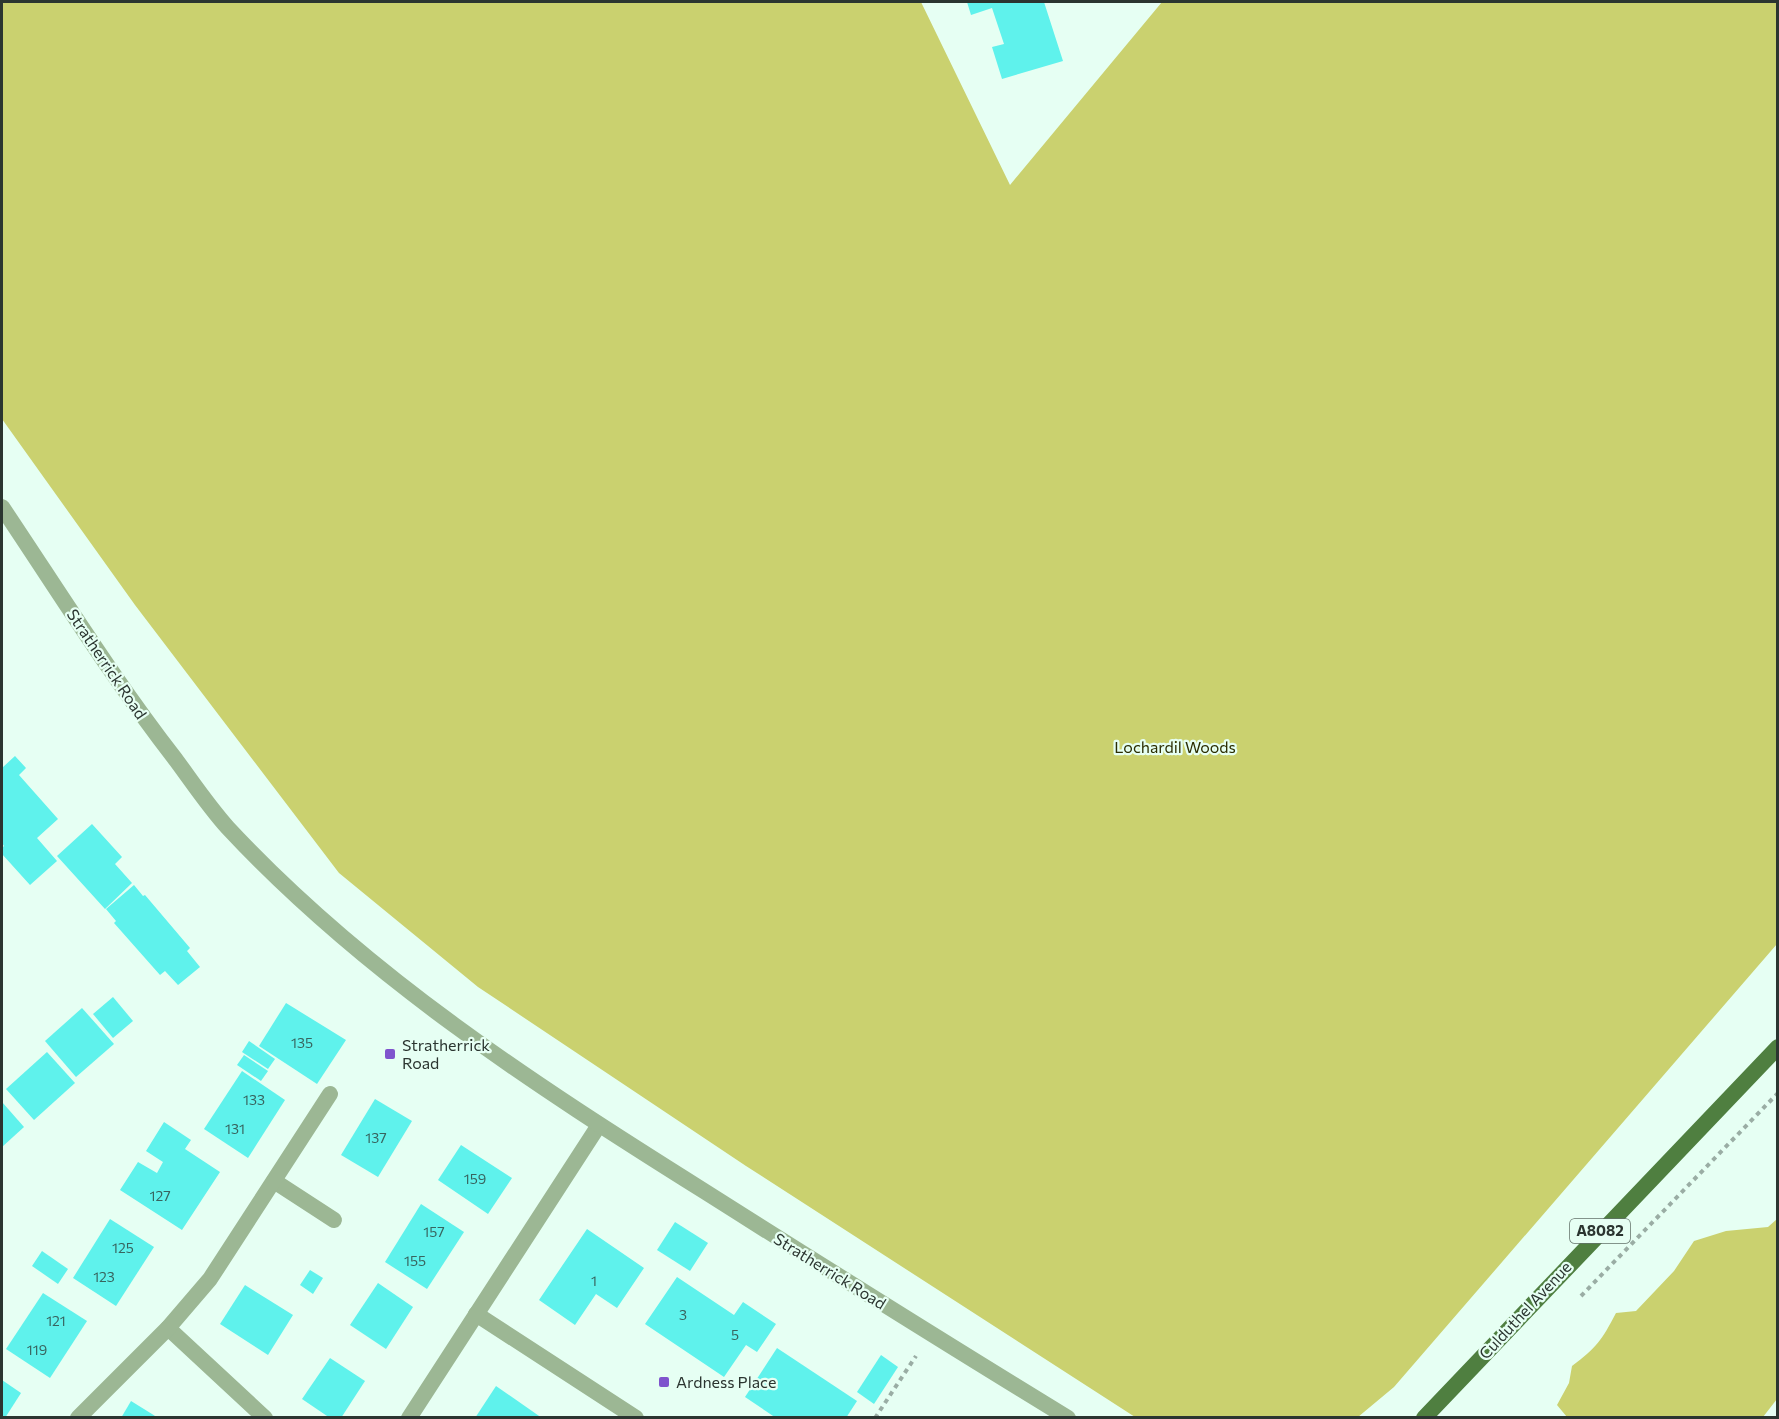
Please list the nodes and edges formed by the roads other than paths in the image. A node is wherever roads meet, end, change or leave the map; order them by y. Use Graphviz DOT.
graph roads {
  1 [pos="2,507"];
  2 [pos="1778,1047"];
  3 [pos="330,1094"];
  4 [pos="599,1125"];
  5 [pos="274,1182"];
  6 [pos="334,1220"];
  7 [pos="476,1314"];
  8 [pos="168,1328"];
  9 [pos="78,1418"];
  10 [pos="265,1418"];
  11 [pos="409,1418"];
  12 [pos="636,1418"];
  13 [pos="1068,1418"];
  14 [pos="1424,1418"];
  1 -- 4 [label="street, Stratherrick Road"];
  2 -- 14 [label="main road, Culduthel Avenue / A8082"];
  3 -- 5 [label="street"];
  4 -- 7 [label="street"];
  4 -- 13 [label="street, Stratherrick Road"];
  5 -- 6 [label="street"];
  5 -- 8 [label="street"];
  7 -- 11 [label="street"];
  7 -- 12 [label="street"];
  8 -- 9 [label="street"];
  8 -- 10 [label="street"];
}
